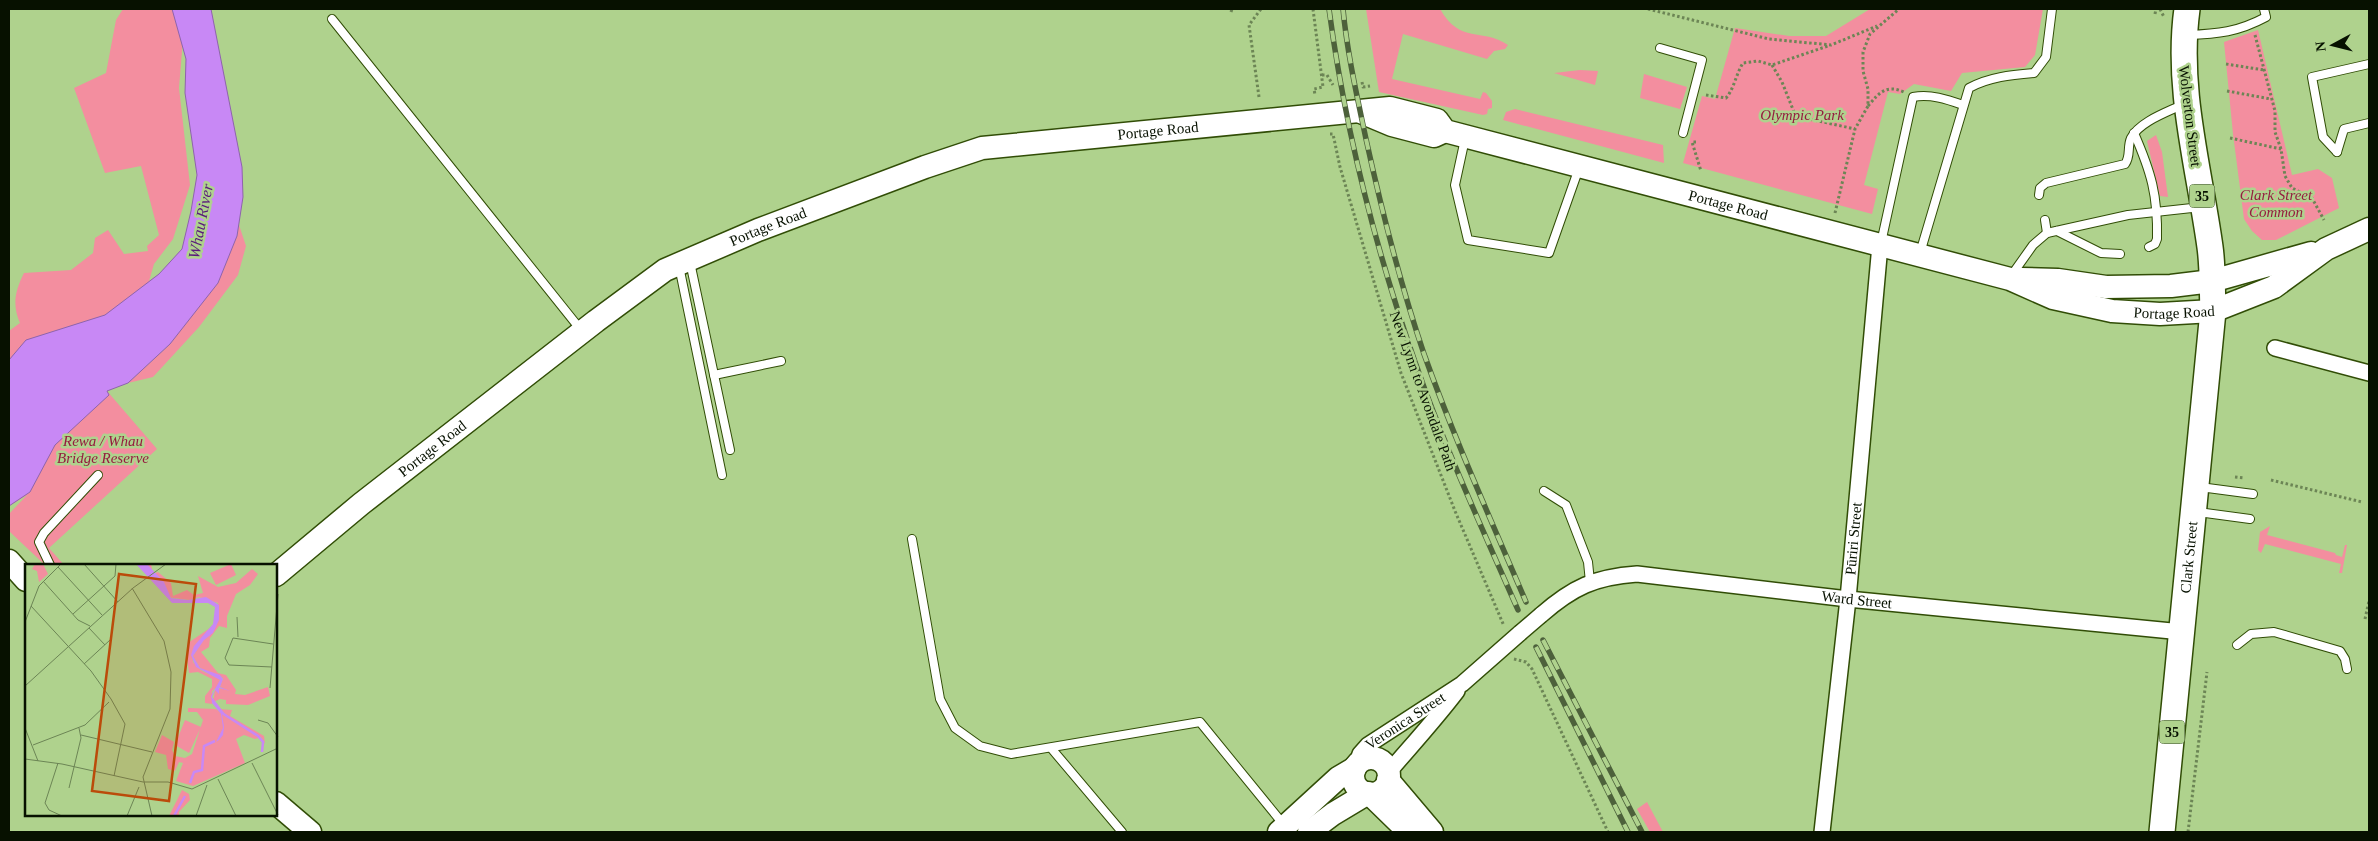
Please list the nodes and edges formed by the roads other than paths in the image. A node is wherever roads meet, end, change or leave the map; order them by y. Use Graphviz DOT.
graph roads {
  1 [pos="2052,9"];
  2 [pos="2187,9"];
  3 [pos="2264,9"];
  4 [pos="332,19"];
  5 [pos="2184,35"];
  6 [pos="1660,48"];
  7 [pos="2369,64"];
  8 [pos="2187,102"];
  9 [pos="1963,105"];
  10 [pos="2369,123"];
  11 [pos="1455,133"];
  12 [pos="1683,133"];
  13 [pos="2134,133"];
  14 [pos="1580,166"];
  15 [pos="2039,196"];
  16 [pos="2203,206"];
  17 [pos="2155,213"];
  18 [pos="2045,220"];
  19 [pos="2369,229"];
  20 [pos="2057,230"];
  21 [pos="2047,233"];
  22 [pos="1880,245"];
  23 [pos="2149,247"];
  24 [pos="2326,249"];
  25 [pos="2120,254"];
  26 [pos="1919,256"];
  27 [pos="684,262"];
  28 [pos="2010,279"];
  29 [pos="2212,282"];
  30 [pos="2213,311"];
  31 [pos="582,331"];
  32 [pos="2275,348"];
  33 [pos="782,361"];
  34 [pos="2369,373"];
  35 [pos="714,375"];
  36 [pos="730,450"];
  37 [pos="98,475"];
  38 [pos="722,475"];
  39 [pos="2196,486"];
  40 [pos="1544,491"];
  41 [pos="2253,494"];
  42 [pos="2193,511"];
  43 [pos="2250,520"];
  44 [pos="912,539"];
  45 [pos="9,561"];
  46 [pos="50,564"];
  47 [pos="278,573"];
  48 [pos="25,579"];
  49 [pos="1590,582"];
  50 [pos="1848,599"];
  51 [pos="1541,615"];
  52 [pos="2182,632"];
  53 [pos="2237,645"];
  54 [pos="2347,669"];
  55 [pos="1462,684"];
  56 [pos="1051,748"];
  57 [pos="1356,767"];
  58 [pos="1388,776"];
  59 [pos="1369,794"];
  60 [pos="278,805"];
  61 [pos="298,828"];
  62 [pos="1282,829"];
  63 [pos="1122,832"];
  64 [pos="1309,832"];
  65 [pos="1409,832"];
  66 [pos="1432,832"];
  67 [pos="1822,832"];
  68 [pos="2162,832"];
  1 -- 9 [label="lane"];
  2 -- 5 [label="main road, Wolverton Street / 35"];
  3 -- 5 [label="lane"];
  4 -- 31 [label="lane"];
  5 -- 8 [label="main road, Wolverton Street / 35"];
  6 -- 12 [label="lane"];
  7 -- 10 [label="lane"];
  8 -- 13 [label="lane"];
  8 -- 16 [label="main road, Wolverton Street / 35"];
  9 -- 22 [label="lane"];
  9 -- 26 [label="lane"];
  11 -- 14 [label="main road, Portage Road"];
  11 -- 14 [label="lane"];
  11 -- 27 [label="main road, Portage Road"];
  13 -- 15 [label="lane"];
  13 -- 17 [label="lane"];
  14 -- 22 [label="main road, Portage Road"];
  16 -- 17 [label="lane"];
  16 -- 29 [label="main road, Wolverton Street / 35"];
  17 -- 20 [label="lane"];
  17 -- 23 [label="lane"];
  18 -- 21 [label="lane"];
  19 -- 24 [label="main road, Portage Road"];
  20 -- 21 [label="lane"];
  20 -- 25 [label="lane"];
  21 -- 28 [label="lane"];
  22 -- 26 [label="main road, Portage Road"];
  22 -- 50 [label="street, Pūriri Street"];
  24 -- 29 [label="main road, Portage Road"];
  24 -- 30 [label="main road, Portage Road"];
  26 -- 28 [label="main road, Portage Road"];
  27 -- 31 [label="main road, Portage Road"];
  27 -- 35 [label="lane"];
  27 -- 38 [label="lane"];
  28 -- 29 [label="main road, Portage Road"];
  28 -- 30 [label="main road, Portage Road"];
  29 -- 30 [label="main road, Clark Street / 35"];
  30 -- 39 [label="main road, Clark Street / 35"];
  31 -- 47 [label="main road, Portage Road"];
  32 -- 34 [label="street"];
  33 -- 35 [label="lane"];
  35 -- 36 [label="lane"];
  37 -- 46 [label="lane"];
  39 -- 41 [label="lane"];
  39 -- 42 [label="main road, Clark Street / 35"];
  40 -- 49 [label="lane"];
  42 -- 43 [label="lane"];
  42 -- 52 [label="main road, Clark Street / 35"];
  44 -- 56 [label="lane"];
  45 -- 48 [label="main road"];
  49 -- 50 [label="street, Ward Street"];
  49 -- 51 [label="street, Ward Street"];
  50 -- 52 [label="street, Ward Street"];
  50 -- 67 [label="street, Pūriri Street"];
  51 -- 55 [label="street, Veronica Street, bridge"];
  52 -- 68 [label="main road, Clark Street / 35"];
  53 -- 54 [label="lane"];
  55 -- 57 [label="street, Veronica Street"];
  55 -- 58 [label="street, Veronica Street"];
  56 -- 62 [label="lane"];
  56 -- 63 [label="lane"];
  57 -- 58 [label="main road"];
  57 -- 59 [label="main road"];
  57 -- 62 [label="main road, Veronica Street"];
  58 -- 59 [label="main road"];
  58 -- 66 [label="main road"];
  59 -- 64 [label="main road"];
  59 -- 65 [label="main road"];
  60 -- 61 [label="main road"];
}
